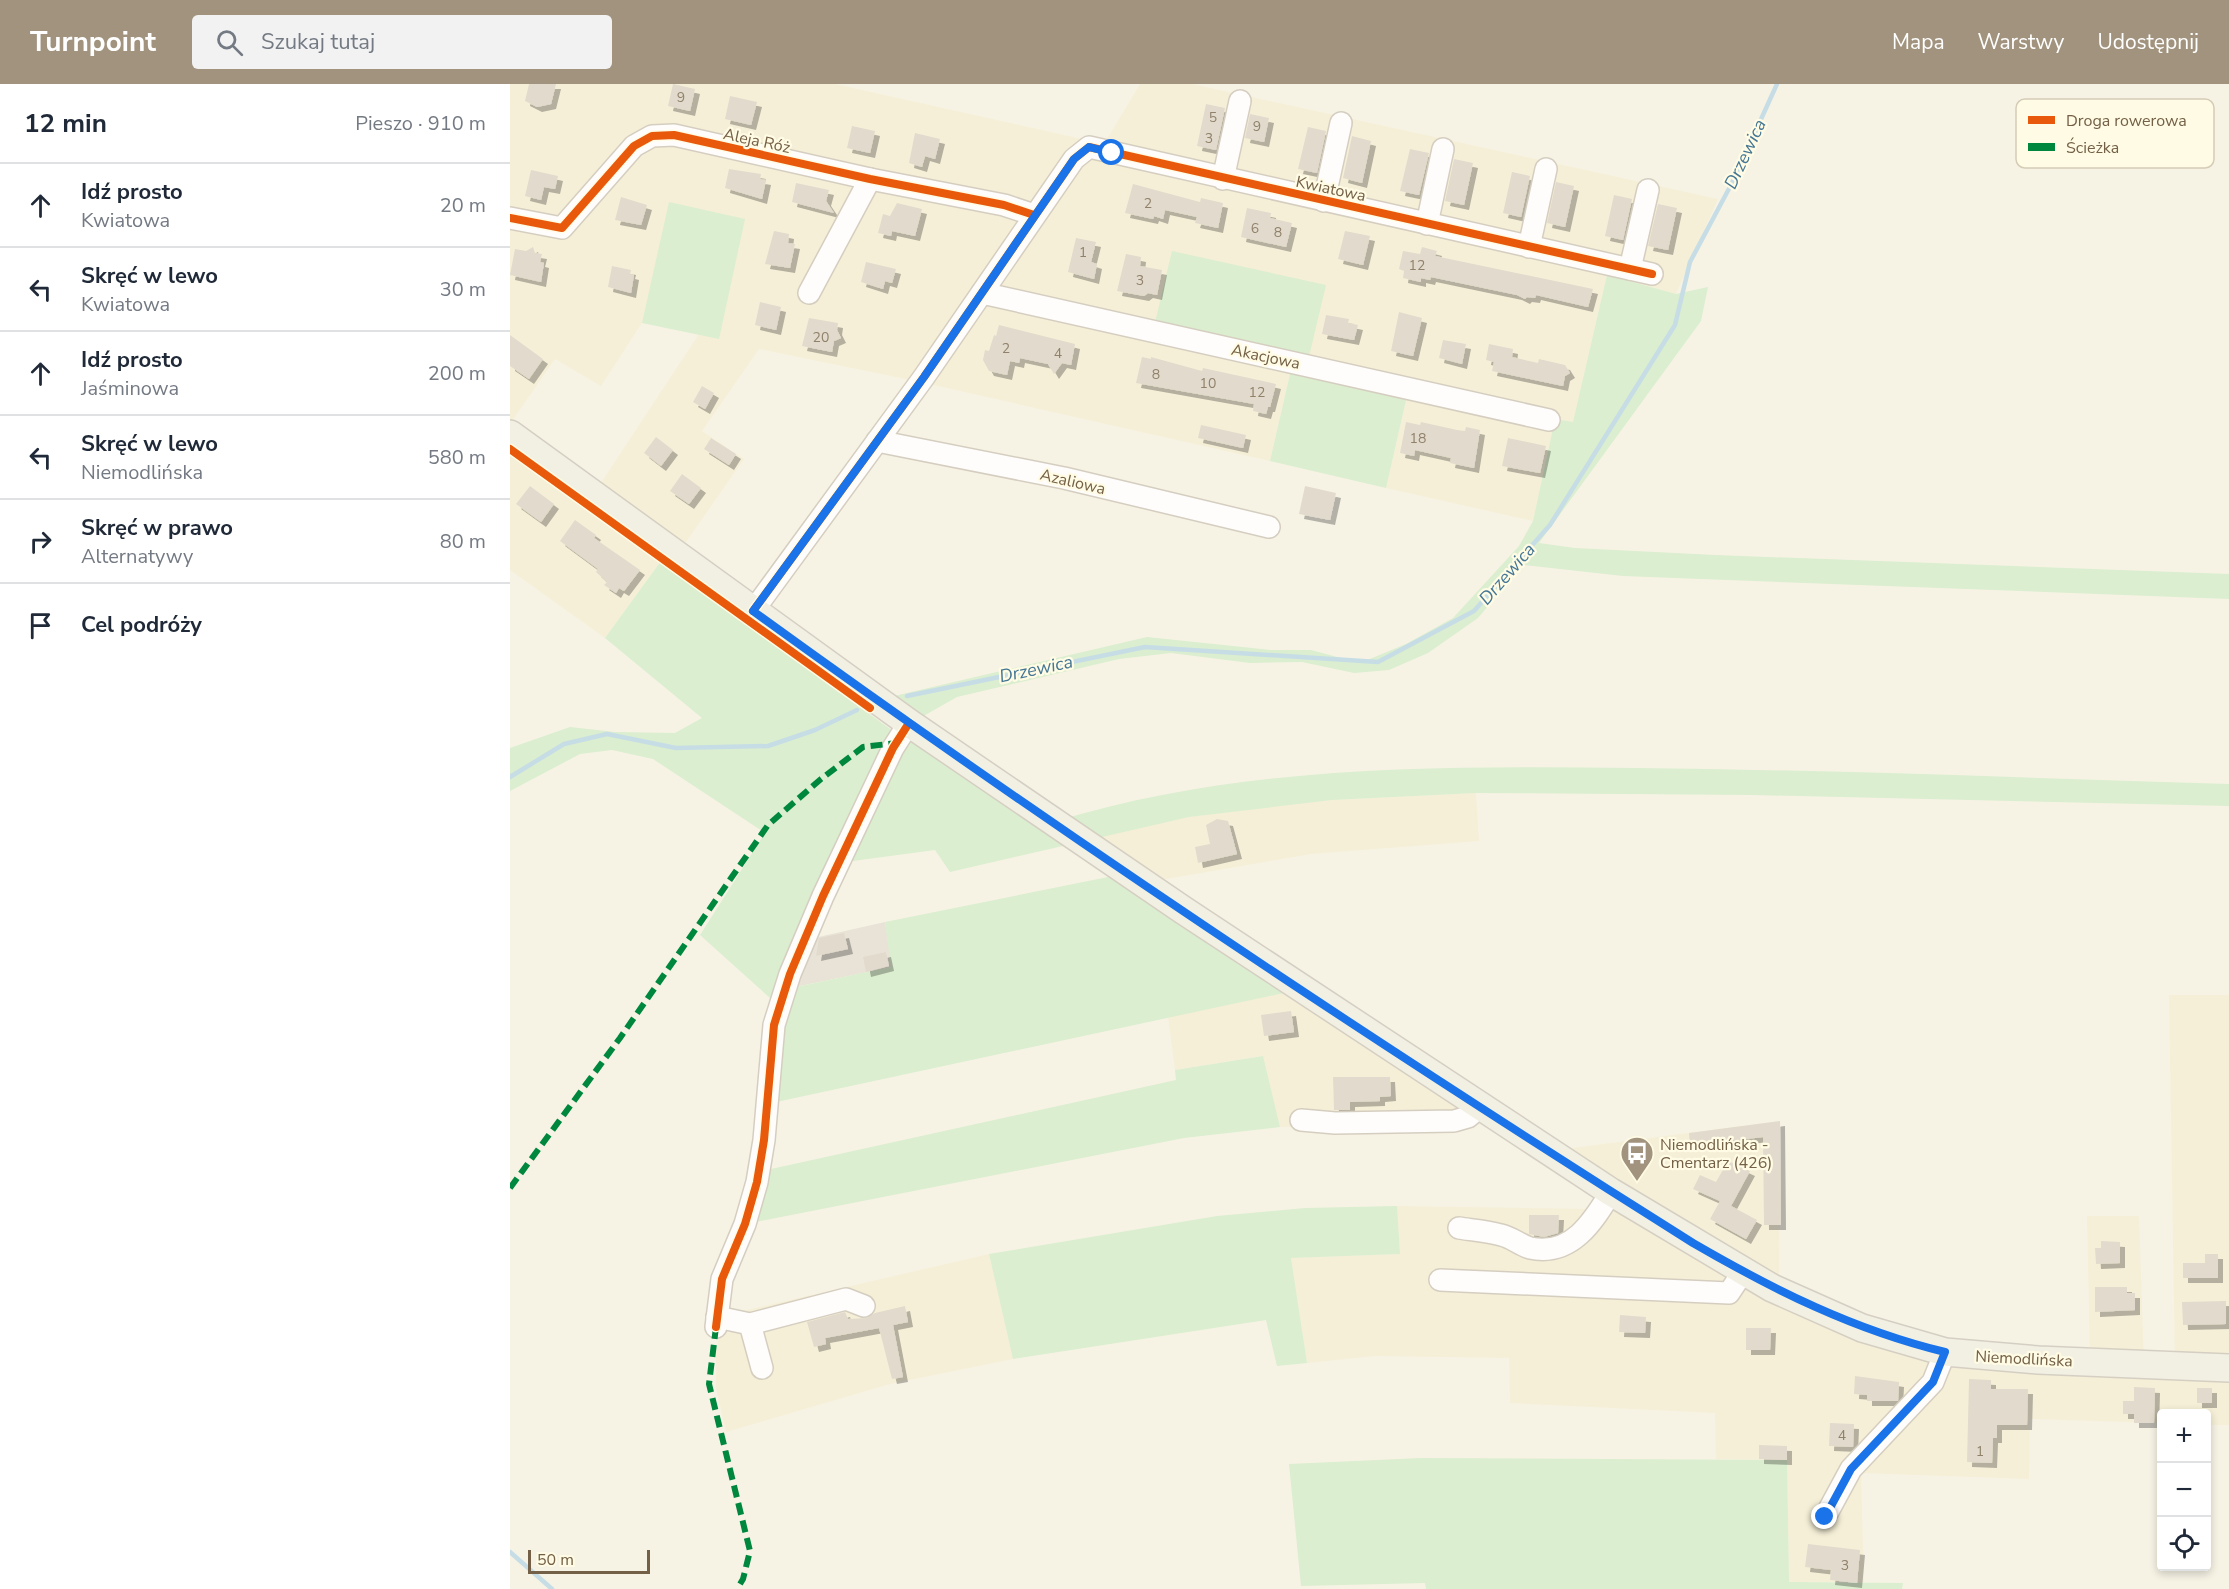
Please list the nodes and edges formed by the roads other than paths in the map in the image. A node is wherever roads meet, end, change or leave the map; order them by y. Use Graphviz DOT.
graph roads {
  1 [pos="1240,101"];
  2 [pos="1341,123"];
  3 [pos="1443,148"];
  4 [pos="1546,169"];
  5 [pos="870,178"];
  6 [pos="1223,178"];
  7 [pos="1648,190"];
  8 [pos="1324,201"];
  9 [pos="1034,215"];
  10 [pos="510,218"];
  11 [pos="1427,224"];
  12 [pos="1529,247"];
  13 [pos="1630,270"];
  14 [pos="1652,274"];
  15 [pos="809,293"];
  16 [pos="982,293"];
  17 [pos="1549,420"];
  18 [pos="510,434"];
  19 [pos="877,441"];
  20 [pos="1269,526"];
  21 [pos="753,611"];
  22 [pos="909,723"];
  23 [pos="1481,1106"];
  24 [pos="1301,1120"];
  25 [pos="1611,1192"];
  26 [pos="1459,1228"];
  27 [pos="1743,1272"];
  28 [pos="1440,1280"];
  29 [pos="864,1306"];
  30 [pos="750,1324"];
  31 [pos="1945,1352"];
  32 [pos="762,1368"];
  33 [pos="2229,1368"];
  34 [pos="1825,1517"];
  1 -- 6 [label="street"];
  2 -- 8 [label="street"];
  3 -- 11 [label="street"];
  4 -- 12 [label="street"];
  5 -- 9 [label="street, Aleja Róż"];
  5 -- 10 [label="street, Aleja Róż"];
  5 -- 15 [label="street"];
  6 -- 8 [label="street, Kwiatowa"];
  6 -- 9 [label="street, Kwiatowa"];
  7 -- 13 [label="street"];
  8 -- 11 [label="street, Kwiatowa"];
  9 -- 16 [label="street"];
  11 -- 12 [label="street, Kwiatowa"];
  12 -- 13 [label="street, Kwiatowa"];
  13 -- 14 [label="street, Kwiatowa"];
  16 -- 17 [label="street, Akacjowa"];
  16 -- 19 [label="street"];
  18 -- 21 [label="main road, Niemodlińska"];
  19 -- 20 [label="street, Azaliowa"];
  19 -- 21 [label="street"];
  21 -- 22 [label="main road, Niemodlińska"];
  22 -- 23 [label="main road, Niemodlińska"];
  22 -- 30 [label="street"];
  23 -- 24 [label="street"];
  23 -- 25 [label="main road, Niemodlińska"];
  25 -- 26 [label="street"];
  25 -- 27 [label="main road, Niemodlińska"];
  27 -- 28 [label="street"];
  27 -- 31 [label="main road, Niemodlińska"];
  29 -- 30 [label="street"];
  30 -- 32 [label="street"];
  31 -- 33 [label="main road, Niemodlińska"];
  31 -- 34 [label="street"];
}
